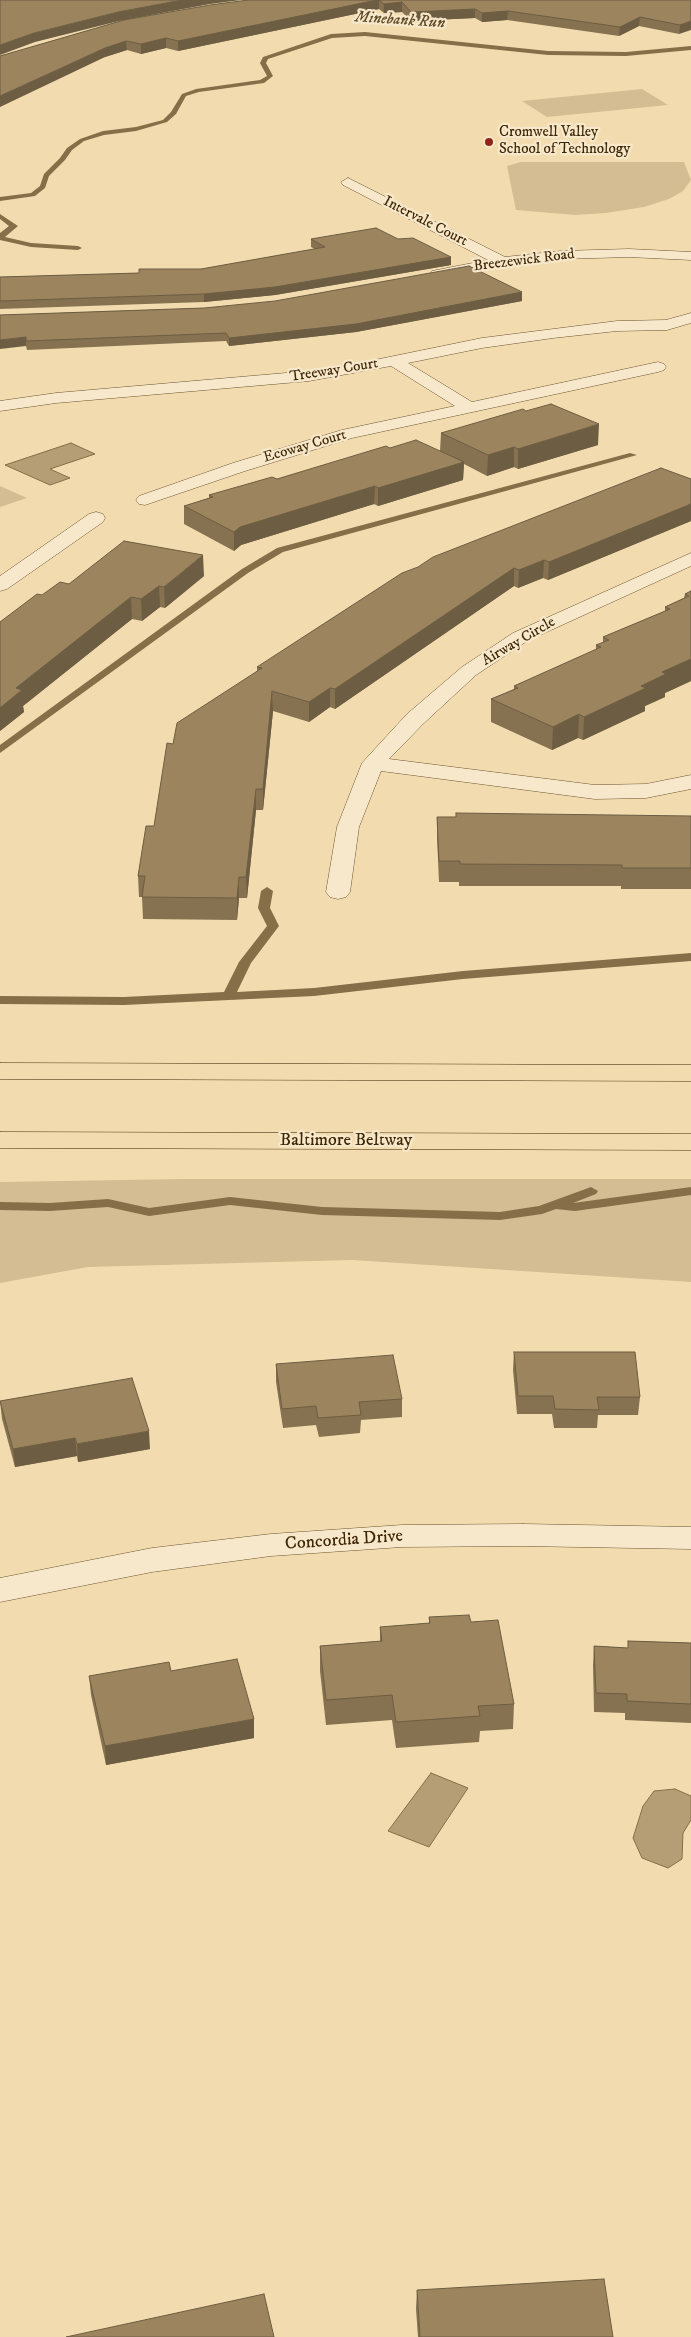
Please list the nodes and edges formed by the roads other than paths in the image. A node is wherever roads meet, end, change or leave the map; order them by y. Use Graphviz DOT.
graph roads {
  1 [pos="348,182"];
  2 [pos="691,256"];
  3 [pos="503,262"];
  4 [pos="419,277"];
  5 [pos="691,318"];
  6 [pos="667,325"];
  7 [pos="691,333"];
  8 [pos="394,361"];
  9 [pos="658,367"];
  10 [pos="0,406"];
  11 [pos="468,407"];
  12 [pos="145,500"];
  13 [pos="96,518"];
  14 [pos="691,560"];
  15 [pos="9,569"];
  16 [pos="0,585"];
  17 [pos="373,763"];
  18 [pos="691,782"];
  19 [pos="338,892"];
  20 [pos="691,1061"];
  21 [pos="0,1071"];
  22 [pos="340,1072"];
  23 [pos="691,1073"];
  24 [pos="0,1140"];
  25 [pos="691,1142"];
  26 [pos="691,1538"];
  27 [pos="0,1590"];
  1 -- 3 [label="street, Intervale Court"];
  2 -- 3 [label="street, Breezewick Road"];
  3 -- 4 [label="street, Breezewick Road"];
  5 -- 6 [label="street"];
  6 -- 7 [label="street"];
  6 -- 8 [label="street, Treeway Court"];
  8 -- 10 [label="street, Treeway Court"];
  8 -- 11 [label="street"];
  9 -- 11 [label="street, Ecoway Court"];
  11 -- 12 [label="street, Ecoway Court"];
  13 -- 15 [label="street"];
  14 -- 17 [label="street, Airway Circle"];
  15 -- 16 [label="street"];
  17 -- 18 [label="street"];
  17 -- 19 [label="street, Airway Circle"];
  20 -- 22 [label="highway"];
  21 -- 22 [label="highway"];
  22 -- 23 [label="highway"];
  24 -- 25 [label="highway, Baltimore Beltway"];
  26 -- 27 [label="street, Concordia Drive"];
}
